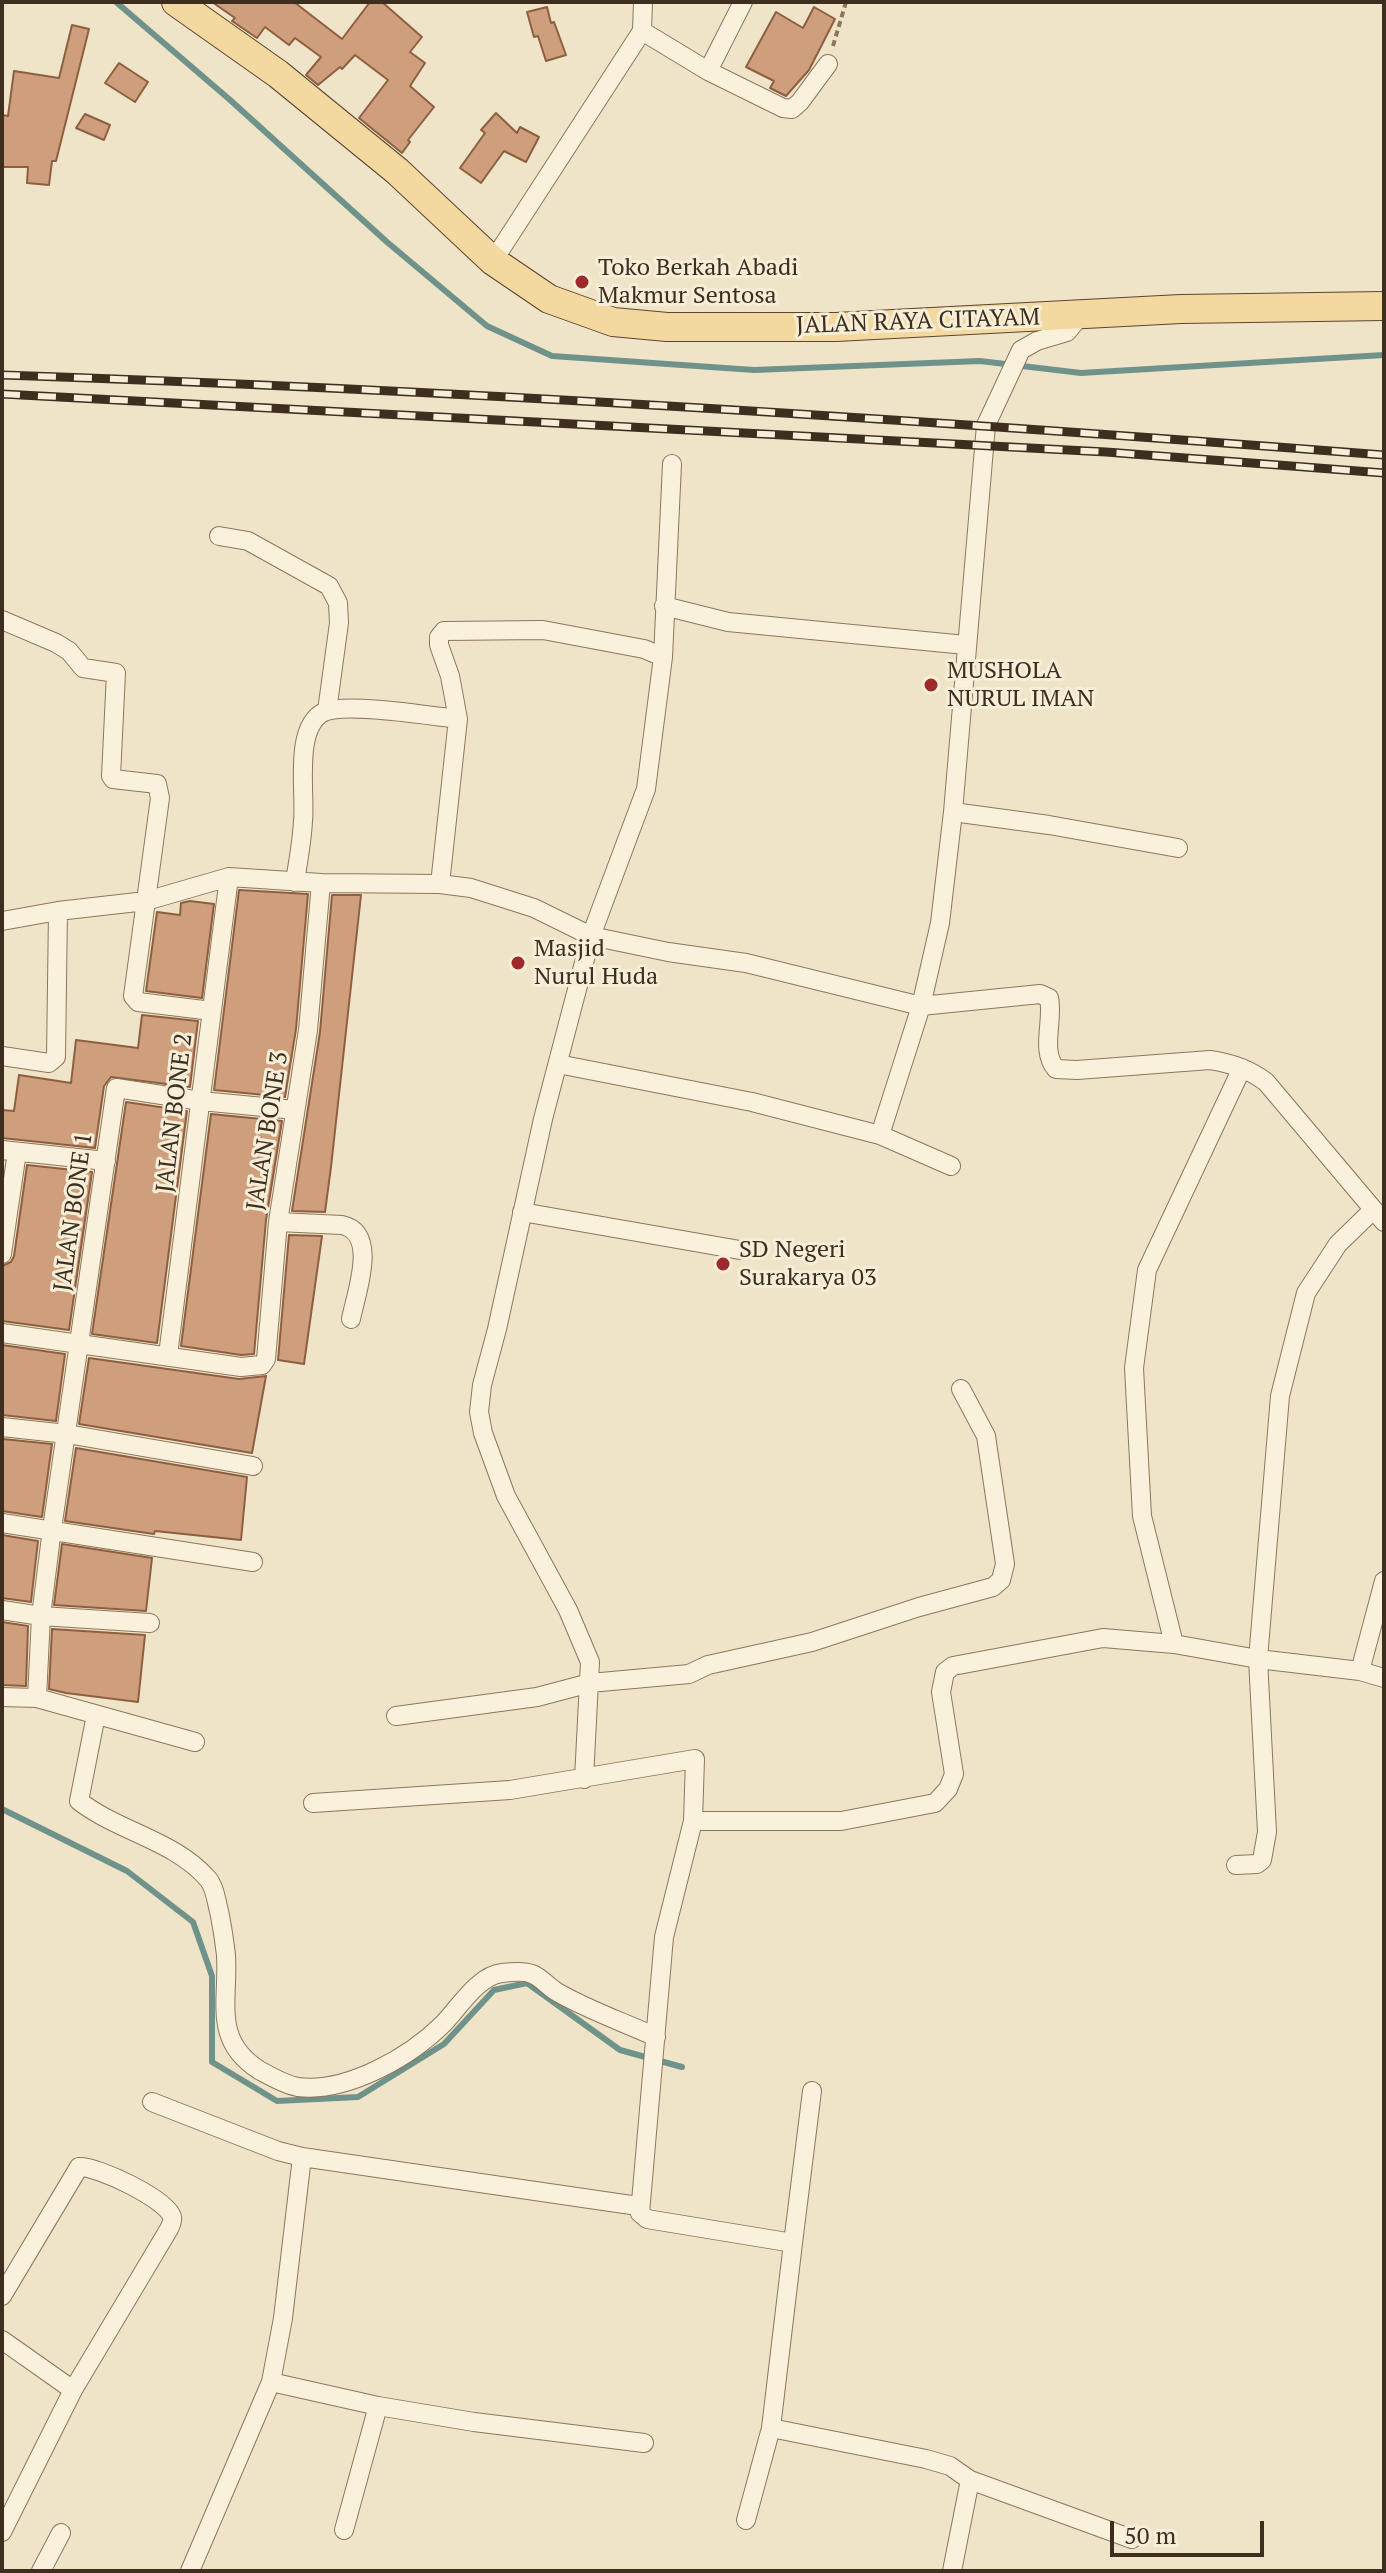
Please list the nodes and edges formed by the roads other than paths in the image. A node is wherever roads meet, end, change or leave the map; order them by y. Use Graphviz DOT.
graph roads {
  1 [pos="176,2"];
  2 [pos="643,2"];
  3 [pos="743,2"];
  4 [pos="642,31"];
  5 [pos="828,64"];
  6 [pos="708,71"];
  7 [pos="493,261"];
  8 [pos="1384,306"];
  9 [pos="1081,315"];
  10 [pos="672,464"];
  11 [pos="219,536"];
  12 [pos="664,606"];
  13 [pos="2,620"];
  14 [pos="966,645"];
  15 [pos="663,657"];
  16 [pos="327,711"];
  17 [pos="458,719"];
  18 [pos="953,812"];
  19 [pos="1178,848"];
  20 [pos="229,877"];
  21 [pos="295,882"];
  22 [pos="321,883"];
  23 [pos="440,884"];
  24 [pos="146,901"];
  25 [pos="58,911"];
  26 [pos="2,921"];
  27 [pos="591,936"];
  28 [pos="921,1006"];
  29 [pos="212,1011"];
  30 [pos="2,1056"];
  31 [pos="558,1064"];
  32 [pos="1242,1068"];
  33 [pos="201,1101"];
  34 [pos="295,1110"];
  35 [pos="880,1135"];
  36 [pos="9,1151"];
  37 [pos="106,1161"];
  38 [pos="951,1166"];
  39 [pos="522,1212"];
  40 [pos="1378,1217"];
  41 [pos="278,1222"];
  42 [pos="3,1244"];
  43 [pos="740,1250"];
  44 [pos="351,1319"];
  45 [pos="2,1333"];
  46 [pos="79,1344"];
  47 [pos="168,1355"];
  48 [pos="961,1389"];
  49 [pos="2,1427"];
  50 [pos="67,1434"];
  51 [pos="253,1466"];
  52 [pos="2,1523"];
  53 [pos="52,1529"];
  54 [pos="253,1562"];
  55 [pos="1384,1581"];
  56 [pos="2,1610"];
  57 [pos="41,1616"];
  58 [pos="150,1623"];
  59 [pos="1174,1644"];
  60 [pos="1258,1659"];
  61 [pos="1360,1671"];
  62 [pos="1384,1678"];
  63 [pos="590,1683"];
  64 [pos="2,1697"];
  65 [pos="37,1698"];
  66 [pos="96,1715"];
  67 [pos="396,1716"];
  68 [pos="195,1742"];
  69 [pos="584,1779"];
  70 [pos="313,1803"];
  71 [pos="693,1821"];
  72 [pos="1236,1865"];
  73 [pos="656,2037"];
  74 [pos="812,2091"];
  75 [pos="152,2102"];
  76 [pos="302,2157"];
  77 [pos="638,2206"];
  78 [pos="793,2243"];
  79 [pos="2,2296"];
  80 [pos="2,2340"];
  81 [pos="271,2382"];
  82 [pos="73,2390"];
  83 [pos="378,2406"];
  84 [pos="771,2428"];
  85 [pos="644,2443"];
  86 [pos="970,2480"];
  87 [pos="746,2520"];
  88 [pos="344,2530"];
  89 [pos="2,2532"];
  90 [pos="61,2533"];
  91 [pos="1132,2539"];
  92 [pos="41,2571"];
  93 [pos="190,2571"];
  94 [pos="952,2571"];
  1 -- 7 [label="main road, JALAN RAYA CITAYAM"];
  2 -- 4 [label="street"];
  3 -- 6 [label="street"];
  4 -- 6 [label="street"];
  4 -- 7 [label="street"];
  5 -- 6 [label="street"];
  7 -- 9 [label="main road, JALAN RAYA CITAYAM"];
  8 -- 9 [label="main road, JALAN RAYA CITAYAM"];
  9 -- 14 [label="street"];
  10 -- 12 [label="street"];
  11 -- 16 [label="street"];
  12 -- 14 [label="street"];
  12 -- 15 [label="street"];
  13 -- 24 [label="street"];
  14 -- 18 [label="street"];
  15 -- 17 [label="street"];
  15 -- 27 [label="street"];
  16 -- 17 [label="street"];
  16 -- 21 [label="street"];
  17 -- 23 [label="street"];
  18 -- 19 [label="street"];
  18 -- 28 [label="street"];
  20 -- 21 [label="street"];
  20 -- 24 [label="street"];
  20 -- 29 [label="street, JALAN BONE 2"];
  21 -- 22 [label="street"];
  22 -- 23 [label="street"];
  22 -- 34 [label="street, JALAN BONE 3"];
  23 -- 27 [label="street"];
  24 -- 25 [label="street"];
  24 -- 29 [label="street"];
  25 -- 26 [label="street"];
  25 -- 30 [label="street"];
  27 -- 28 [label="street"];
  27 -- 31 [label="street"];
  28 -- 32 [label="street"];
  28 -- 35 [label="street"];
  29 -- 33 [label="street, JALAN BONE 2"];
  31 -- 35 [label="street"];
  31 -- 39 [label="street"];
  32 -- 40 [label="street"];
  32 -- 59 [label="street"];
  33 -- 34 [label="street"];
  33 -- 37 [label="street, JALAN BONE 1"];
  33 -- 47 [label="street, JALAN BONE 2"];
  34 -- 41 [label="street, JALAN BONE 3"];
  35 -- 38 [label="street"];
  36 -- 37 [label="street"];
  36 -- 42 [label="street"];
  37 -- 46 [label="street, JALAN BONE 1"];
  39 -- 43 [label="street"];
  39 -- 63 [label="street"];
  40 -- 60 [label="street"];
  41 -- 44 [label="street"];
  41 -- 47 [label="street, JALAN BONE 3"];
  45 -- 46 [label="street"];
  46 -- 47 [label="street"];
  46 -- 50 [label="street, JALAN BONE 1"];
  48 -- 63 [label="street"];
  49 -- 50 [label="street"];
  50 -- 51 [label="street"];
  50 -- 53 [label="street, JALAN BONE 1"];
  52 -- 53 [label="street"];
  53 -- 54 [label="street"];
  53 -- 57 [label="street, JALAN BONE 1"];
  55 -- 61 [label="street"];
  56 -- 57 [label="street"];
  57 -- 58 [label="street"];
  57 -- 65 [label="street, JALAN BONE 1"];
  59 -- 60 [label="street"];
  59 -- 71 [label="street"];
  60 -- 61 [label="street"];
  60 -- 72 [label="street"];
  61 -- 62 [label="street"];
  63 -- 67 [label="street"];
  63 -- 69 [label="street"];
  64 -- 65 [label="street"];
  65 -- 66 [label="street"];
  66 -- 68 [label="street"];
  66 -- 73 [label="street"];
  69 -- 70 [label="street"];
  69 -- 71 [label="street"];
  71 -- 73 [label="street"];
  73 -- 77 [label="street"];
  74 -- 78 [label="street"];
  75 -- 76 [label="street"];
  76 -- 77 [label="street"];
  76 -- 81 [label="street"];
  77 -- 78 [label="street"];
  78 -- 84 [label="street"];
  79 -- 82 [label="street"];
  80 -- 82 [label="street"];
  81 -- 83 [label="street"];
  81 -- 93 [label="street"];
  82 -- 89 [label="street"];
  83 -- 85 [label="street"];
  83 -- 88 [label="street"];
  84 -- 86 [label="street"];
  84 -- 87 [label="street"];
  86 -- 91 [label="street"];
  86 -- 94 [label="street"];
  90 -- 92 [label="street"];
}
